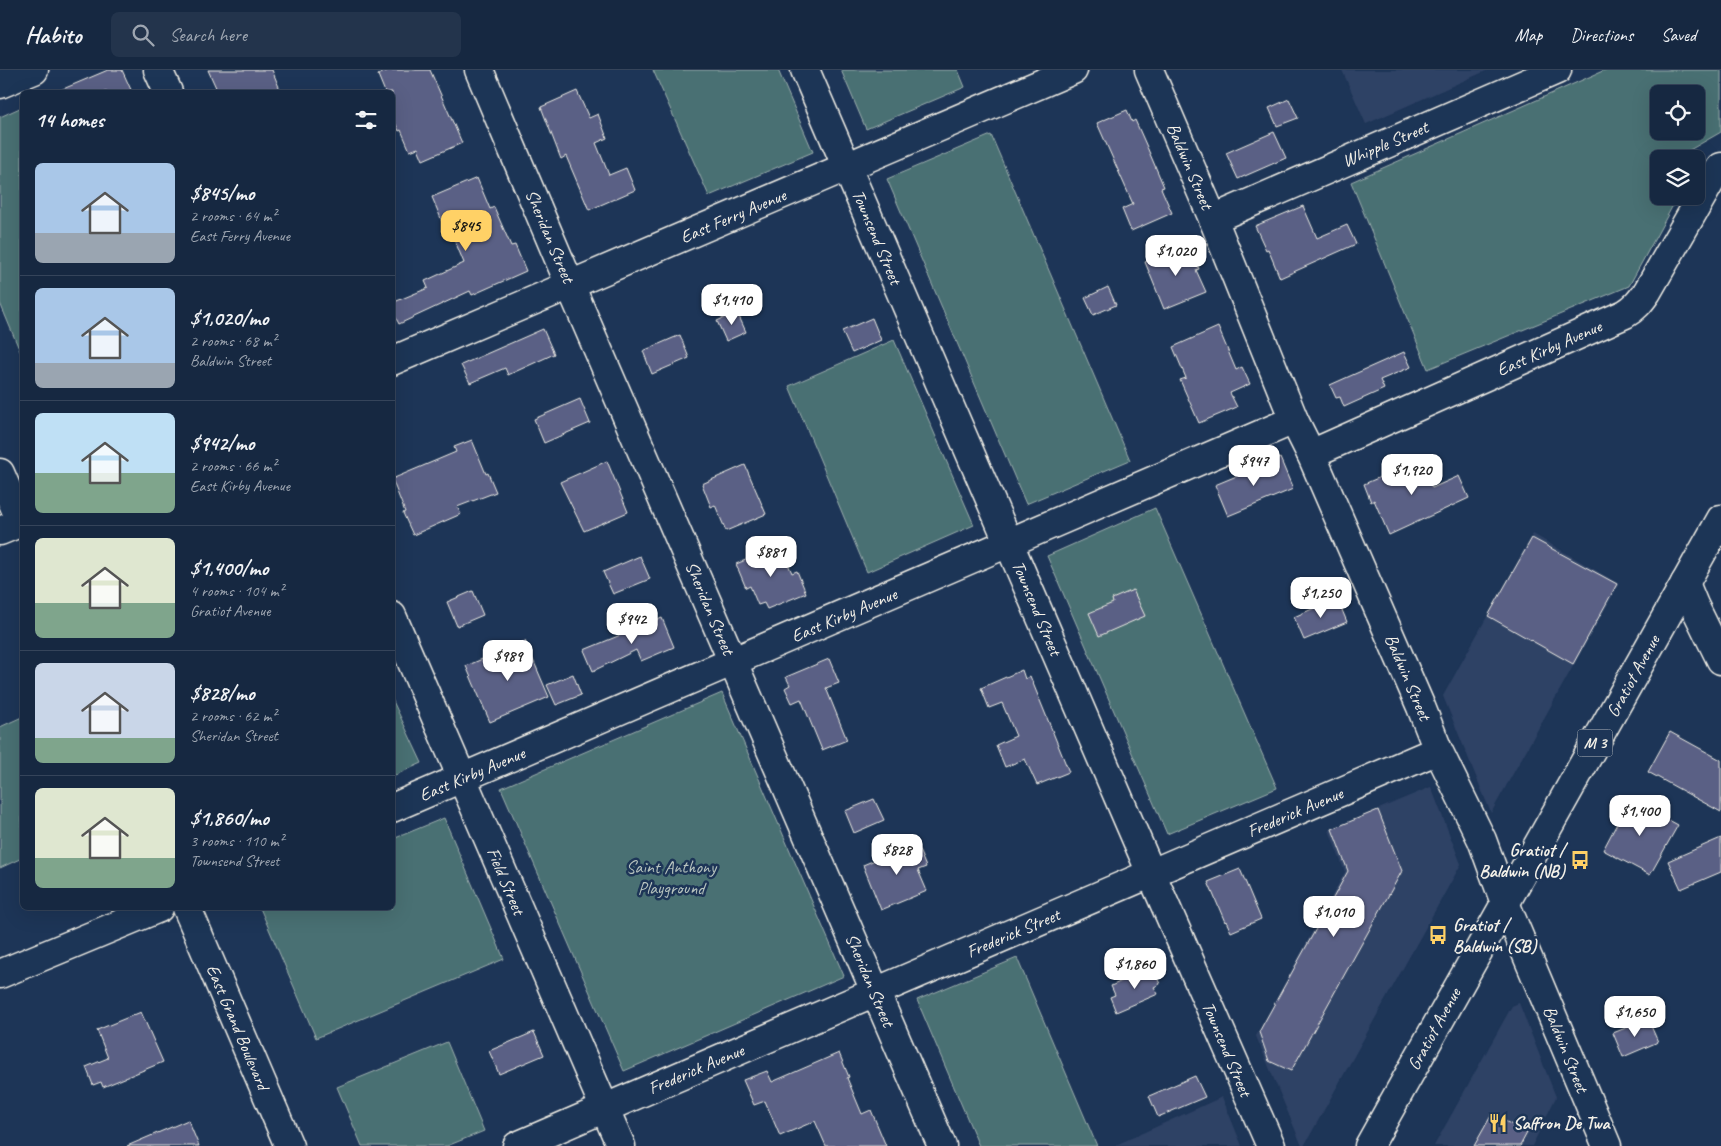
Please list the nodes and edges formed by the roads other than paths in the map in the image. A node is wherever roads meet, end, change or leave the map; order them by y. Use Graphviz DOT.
graph roads {
  1 [pos="34,70"];
  2 [pos="158,70"];
  3 [pos="479,70"];
  4 [pos="805,70"];
  5 [pos="1073,70"];
  6 [pos="1149,70"];
  7 [pos="1557,70"];
  8 [pos="0,84"];
  9 [pos="167,90"];
  10 [pos="846,167"];
  11 [pos="1721,167"];
  12 [pos="1212,219"];
  13 [pos="570,285"];
  14 [pos="395,361"];
  15 [pos="1294,420"];
  16 [pos="1311,454"];
  17 [pos="0,473"];
  18 [pos="1721,519"];
  19 [pos="17,525"];
  20 [pos="1009,542"];
  21 [pos="1685,583"];
  22 [pos="395,623"];
  23 [pos="1721,660"];
  24 [pos="733,662"];
  25 [pos="1438,750"];
  26 [pos="462,778"];
  27 [pos="395,807"];
  28 [pos="1151,873"];
  29 [pos="1505,903"];
  30 [pos="154,910"];
  31 [pos="188,910"];
  32 [pos="0,974"];
  33 [pos="875,992"];
  34 [pos="605,1109"];
  35 [pos="289,1146"];
  36 [pos="517,1146"];
  37 [pos="620,1146"];
  38 [pos="942,1146"];
  39 [pos="1271,1146"];
  40 [pos="1369,1146"];
  41 [pos="1607,1146"];
  1 -- 8 [label="street"];
  2 -- 9 [label="street"];
  3 -- 13 [label="street, Sheridan Street"];
  4 -- 10 [label="street, Townsend Street"];
  5 -- 10 [label="street, East Ferry Avenue"];
  6 -- 12 [label="street, Baldwin Street"];
  7 -- 12 [label="street, Whipple Street"];
  10 -- 13 [label="street, East Ferry Avenue"];
  10 -- 20 [label="street, Townsend Street"];
  11 -- 16 [label="street, East Kirby Avenue"];
  12 -- 15 [label="street, Baldwin Street"];
  13 -- 14 [label="street, East Ferry Avenue"];
  13 -- 24 [label="street, Sheridan Street"];
  15 -- 16 [label="street, Baldwin Street"];
  15 -- 20 [label="street, East Kirby Avenue"];
  16 -- 25 [label="street, Baldwin Street"];
  17 -- 19 [label="street"];
  18 -- 21 [label="street, Gratiot Avenue / M 3"];
  20 -- 24 [label="street, East Kirby Avenue"];
  20 -- 28 [label="street, Townsend Street"];
  21 -- 23 [label="street"];
  21 -- 29 [label="street, Gratiot Avenue / M 3"];
  22 -- 26 [label="street, Field Street"];
  24 -- 26 [label="street, East Kirby Avenue"];
  24 -- 33 [label="street, Sheridan Street"];
  25 -- 28 [label="street, Frederick Avenue"];
  25 -- 29 [label="street, Baldwin Street"];
  26 -- 27 [label="street, East Kirby Avenue"];
  26 -- 34 [label="street, Field Street"];
  28 -- 33 [label="street, Frederick Street"];
  28 -- 39 [label="street, Townsend Street"];
  29 -- 40 [label="street, Gratiot Avenue / M 3"];
  29 -- 41 [label="street, Baldwin Street"];
  30 -- 32 [label="street"];
  31 -- 35 [label="street, East Grand Boulevard"];
  33 -- 34 [label="street, Frederick Avenue"];
  33 -- 38 [label="street, Sheridan Street"];
  34 -- 36 [label="street, Frederick Avenue"];
  34 -- 37 [label="street, Field Street"];
}
